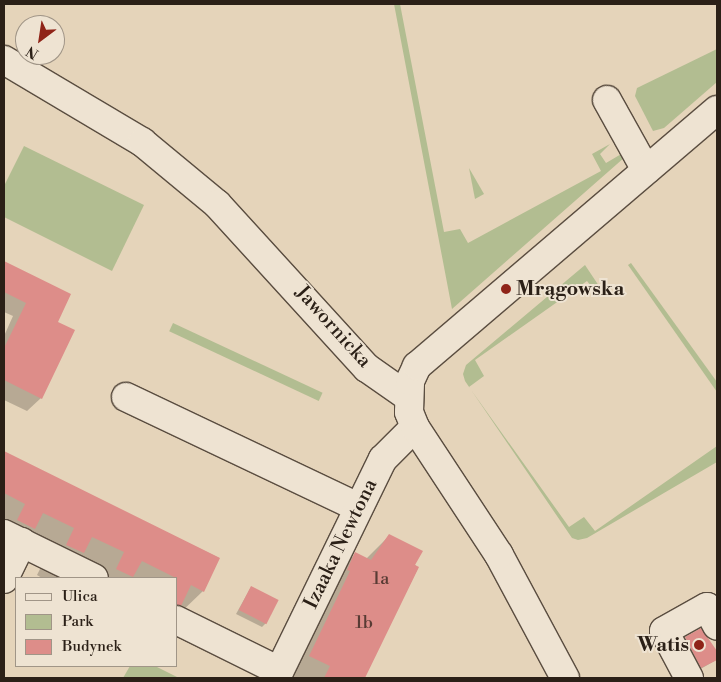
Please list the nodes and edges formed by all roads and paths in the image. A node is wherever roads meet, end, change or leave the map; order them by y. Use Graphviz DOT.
graph roads {
  1 [pos="4,60"];
  2 [pos="607,100"];
  3 [pos="717,110"];
  4 [pos="646,170"];
  5 [pos="407,396"];
  6 [pos="126,397"];
  7 [pos="415,427"];
  8 [pos="358,507"];
  9 [pos="13,538"];
  10 [pos="92,577"];
  11 [pos="4,579"];
  12 [pos="178,621"];
  13 [pos="717,626"];
  14 [pos="278,675"];
  15 [pos="565,678"];
  16 [pos="690,678"];
  1 -- 5 [label="street, Jawornicka"];
  2 -- 4 [label="street"];
  3 -- 4 [label="street"];
  4 -- 5 [label="street"];
  5 -- 7 [label="street"];
  6 -- 8 [label="street"];
  7 -- 8 [label="street, Izaaka Newtona"];
  7 -- 15 [label="street"];
  8 -- 14 [label="street, Izaaka Newtona"];
  9 -- 10 [label="street"];
  9 -- 11 [label="street"];
  12 -- 14 [label="street, Izaaka Newtona"];
  13 -- 16 [label="street"];
}
